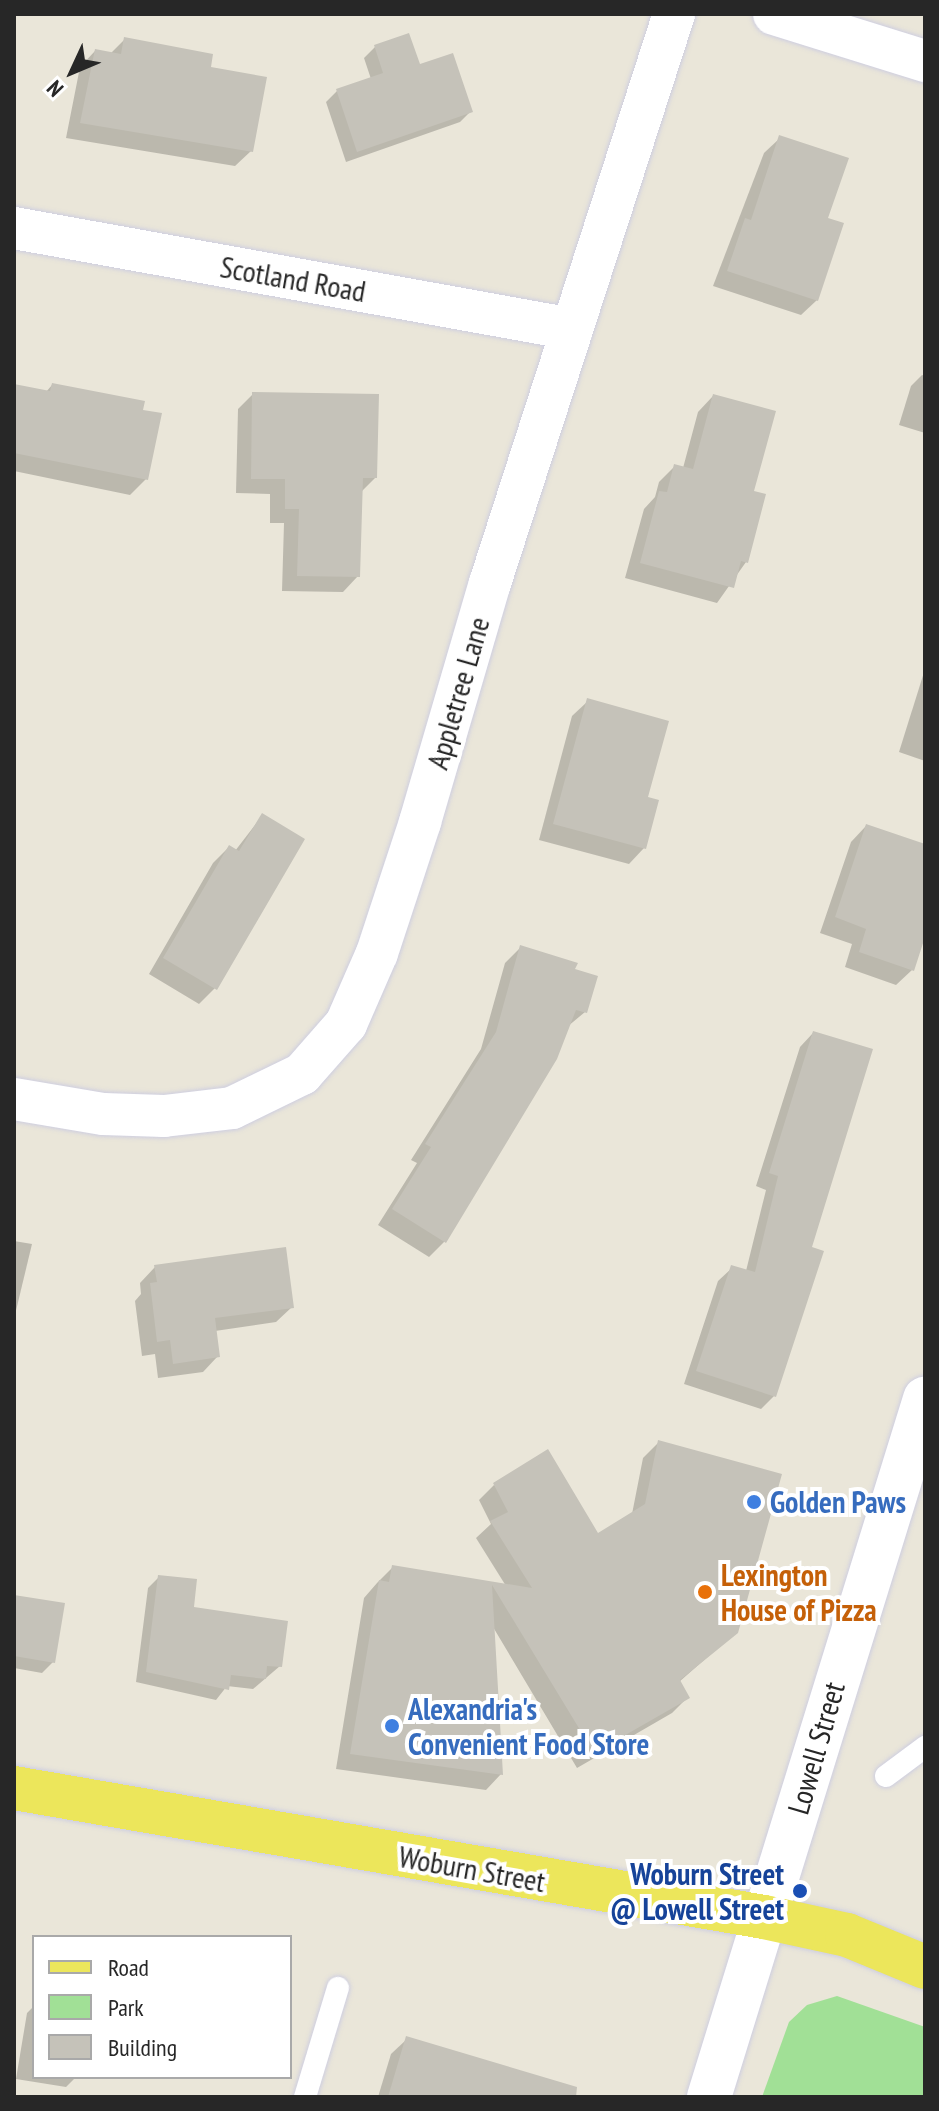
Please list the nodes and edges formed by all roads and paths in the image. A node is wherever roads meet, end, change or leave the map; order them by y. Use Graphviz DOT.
graph roads {
  1 [pos="674,14"];
  2 [pos="774,14"];
  3 [pos="925,61"];
  4 [pos="14,228"];
  5 [pos="572,329"];
  6 [pos="14,1099"];
  7 [pos="925,1399"];
  8 [pos="925,1747"];
  9 [pos="886,1776"];
  10 [pos="14,1788"];
  11 [pos="764,1917"];
  12 [pos="925,1967"];
  13 [pos="338,1988"];
  14 [pos="305,2097"];
  15 [pos="709,2097"];
  1 -- 5 [label="street, Appletree Lane"];
  2 -- 3 [label="street"];
  4 -- 5 [label="street, Scotland Road"];
  5 -- 6 [label="street, Appletree Lane"];
  7 -- 11 [label="main road, Lowell Street"];
  8 -- 9 [label="lane"];
  10 -- 11 [label="main road, Woburn Street"];
  11 -- 12 [label="main road, Woburn Street"];
  11 -- 15 [label="main road, Lowell Street"];
  13 -- 14 [label="lane"];
}
